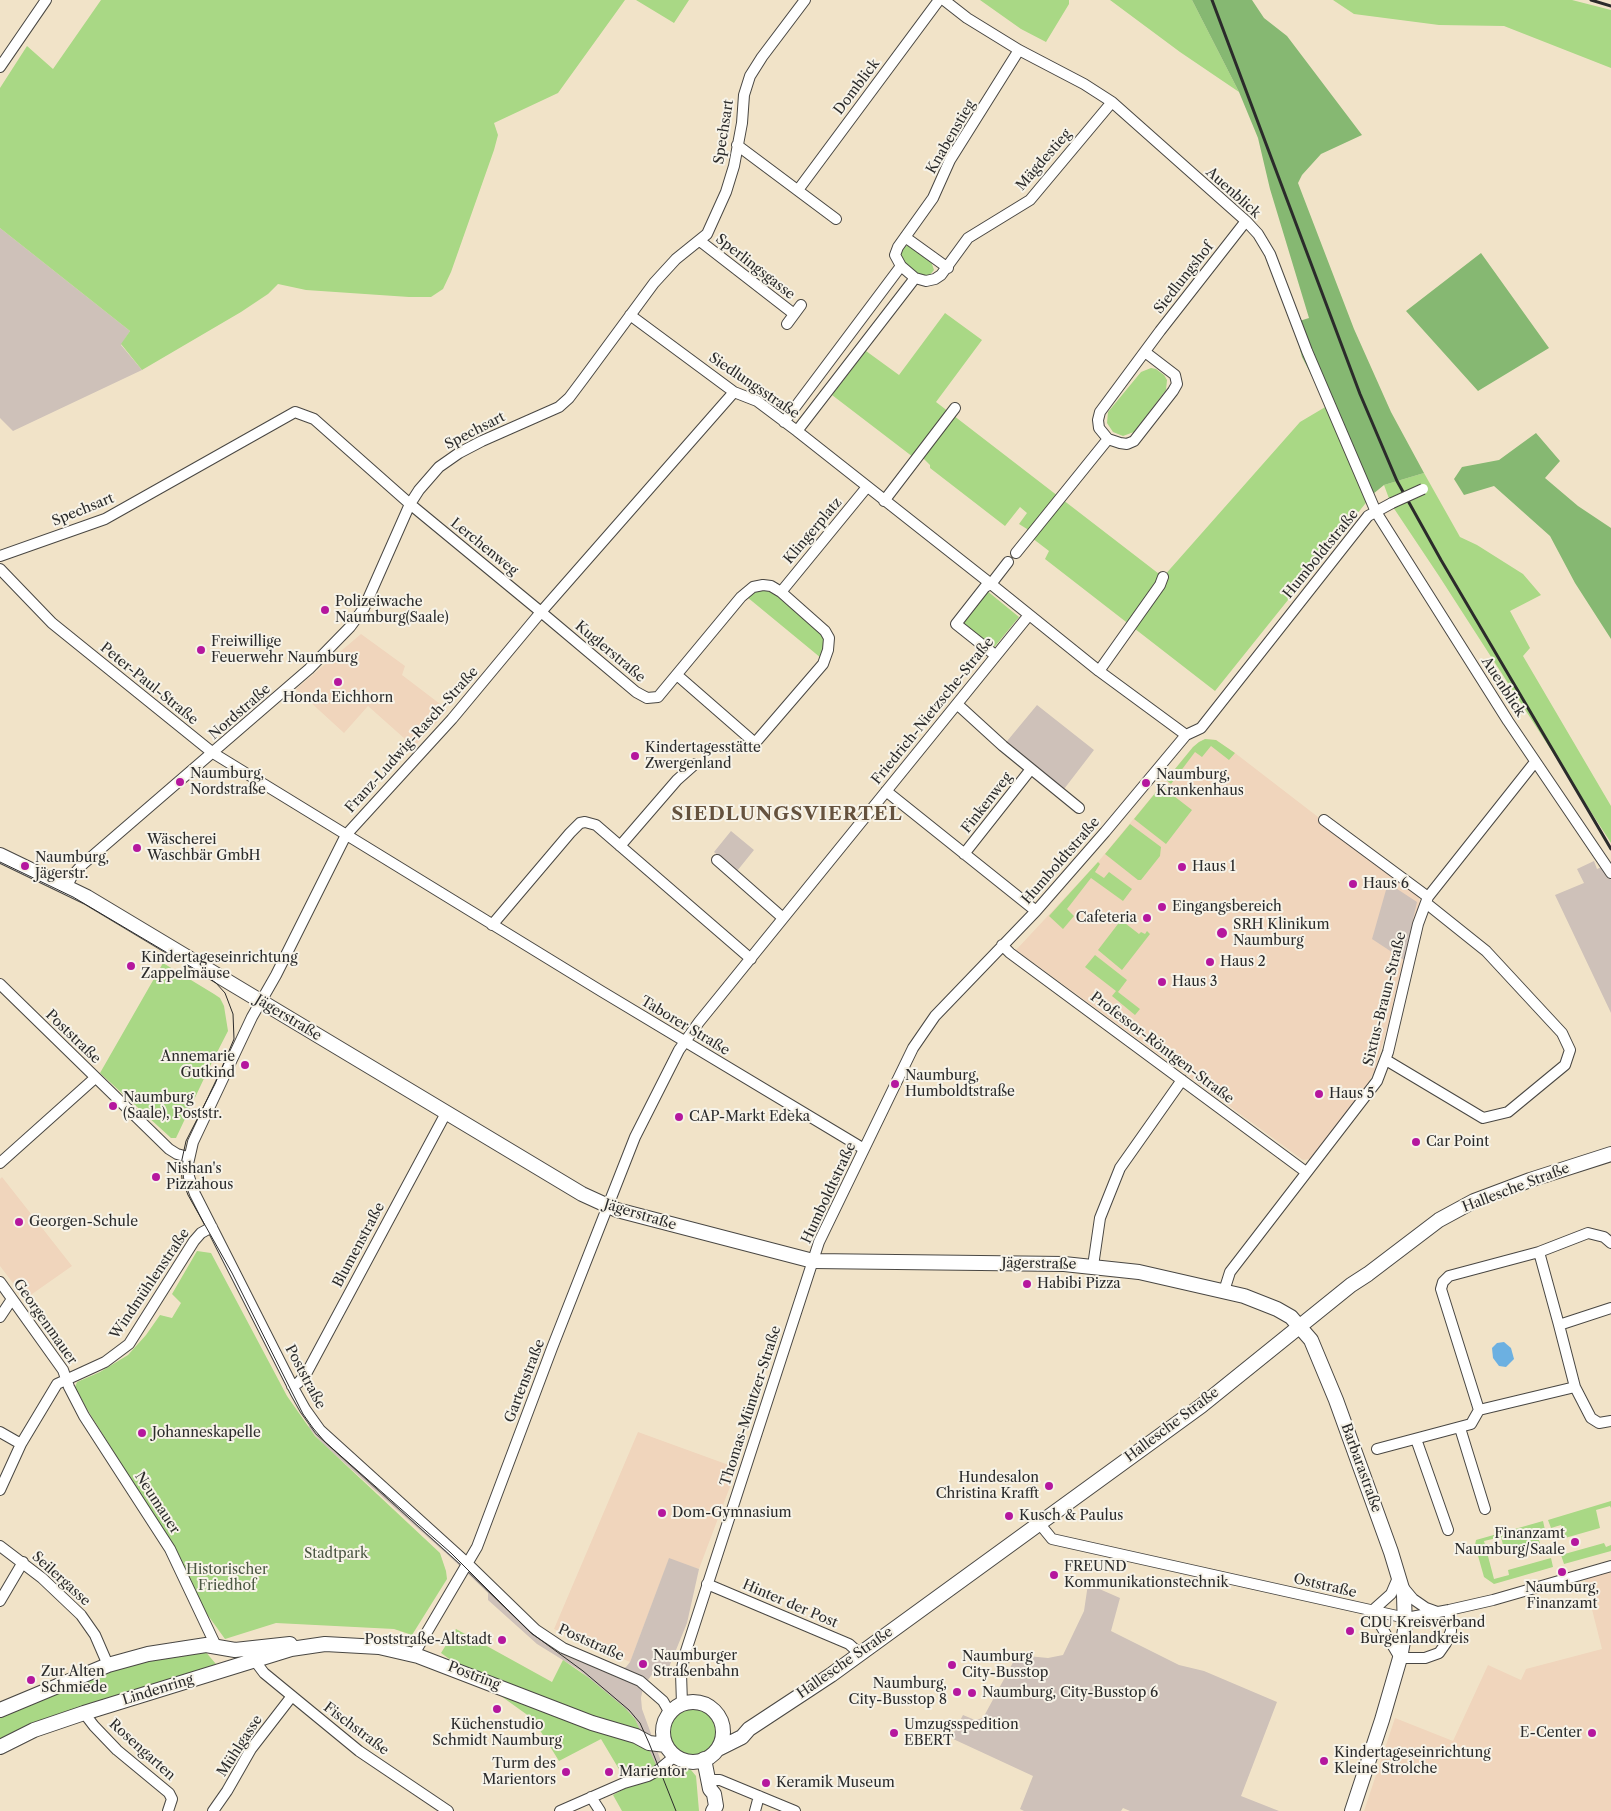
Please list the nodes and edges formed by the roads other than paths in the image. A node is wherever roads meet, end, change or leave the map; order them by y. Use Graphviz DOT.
graph roads {
  1 [pos="46,0"];
  2 [pos="805,0"];
  3 [pos="939,0"];
  4 [pos="944,0"];
  5 [pos="1019,50"];
  6 [pos="0,67"];
  7 [pos="1112,102"];
  8 [pos="738,145"];
  9 [pos="798,190"];
  10 [pos="836,219"];
  11 [pos="1246,221"];
  12 [pos="906,237"];
  13 [pos="700,241"];
  14 [pos="901,266"];
  15 [pos="948,268"];
  16 [pos="915,278"];
  17 [pos="801,305"];
  18 [pos="794,314"];
  19 [pos="630,315"];
  20 [pos="787,324"];
  21 [pos="1145,352"];
  22 [pos="734,392"];
  23 [pos="955,408"];
  24 [pos="784,422"];
  25 [pos="797,431"];
  26 [pos="1108,439"];
  27 [pos="867,488"];
  28 [pos="1423,489"];
  29 [pos="884,501"];
  30 [pos="410,504"];
  31 [pos="1376,512"];
  32 [pos="1016,553"];
  33 [pos="0,556"];
  34 [pos="1008,562"];
  35 [pos="0,569"];
  36 [pos="1163,577"];
  37 [pos="991,584"];
  38 [pos="780,592"];
  39 [pos="541,612"];
  40 [pos="1029,615"];
  41 [pos="995,655"];
  42 [pos="1099,670"];
  43 [pos="677,675"];
  44 [pos="956,704"];
  45 [pos="1186,735"];
  46 [pos="213,753"];
  47 [pos="1535,762"];
  48 [pos="695,764"];
  49 [pos="1031,769"];
  50 [pos="886,791"];
  51 [pos="1079,808"];
  52 [pos="1324,820"];
  53 [pos="346,835"];
  54 [pos="620,846"];
  55 [pos="0,854"];
  56 [pos="964,854"];
  57 [pos="717,860"];
  58 [pos="1611,873"];
  59 [pos="67,886"];
  60 [pos="1427,900"];
  61 [pos="1036,911"];
  62 [pos="783,918"];
  63 [pos="492,925"];
  64 [pos="1002,945"];
  65 [pos="751,959"];
  66 [pos="0,984"];
  67 [pos="261,1002"];
  68 [pos="684,1042"];
  69 [pos="1386,1060"];
  70 [pos="95,1078"];
  71 [pos="1182,1080"];
  72 [pos="446,1113"];
  73 [pos="864,1149"];
  74 [pos="1611,1154"];
  75 [pos="188,1157"];
  76 [pos="0,1163"];
  77 [pos="1306,1172"];
  78 [pos="608,1207"];
  79 [pos="212,1227"];
  80 [pos="1611,1243"];
  81 [pos="1539,1252"];
  82 [pos="813,1261"];
  83 [pos="1093,1266"];
  84 [pos="0,1282"];
  85 [pos="1224,1291"];
  86 [pos="12,1299"];
  87 [pos="1611,1308"];
  88 [pos="0,1317"];
  89 [pos="1299,1325"];
  90 [pos="1559,1325"];
  91 [pos="67,1378"];
  92 [pos="292,1386"];
  93 [pos="1575,1387"];
  94 [pos="1479,1410"];
  95 [pos="1611,1421"];
  96 [pos="1460,1428"];
  97 [pos="0,1432"];
  98 [pos="1416,1439"];
  99 [pos="21,1444"];
  100 [pos="1377,1449"];
  101 [pos="0,1490"];
  102 [pos="1485,1509"];
  103 [pos="1039,1523"];
  104 [pos="1448,1530"];
  105 [pos="0,1546"];
  106 [pos="23,1562"];
  107 [pos="468,1564"];
  108 [pos="1611,1566"];
  109 [pos="1398,1571"];
  110 [pos="707,1584"];
  111 [pos="1402,1586"];
  112 [pos="0,1601"];
  113 [pos="1449,1610"];
  114 [pos="1372,1611"];
  115 [pos="1438,1612"];
  116 [pos="1406,1618"];
  117 [pos="307,1646"];
  118 [pos="222,1648"];
  119 [pos="859,1653"];
  120 [pos="256,1654"];
  121 [pos="414,1654"];
  122 [pos="1400,1658"];
  123 [pos="108,1665"];
  124 [pos="232,1667"];
  125 [pos="292,1696"];
  126 [pos="682,1704"];
  127 [pos="0,1710"];
  128 [pos="84,1713"];
  129 [pos="670,1713"];
  130 [pos="721,1722"];
  131 [pos="663,1726"];
  132 [pos="749,1729"];
  133 [pos="636,1736"];
  134 [pos="0,1747"];
  135 [pos="718,1748"];
  136 [pos="670,1750"];
  137 [pos="704,1760"];
  138 [pos="709,1785"];
  139 [pos="759,1796"];
  140 [pos="591,1797"];
  141 [pos="168,1811"];
  142 [pos="213,1811"];
  143 [pos="448,1811"];
  144 [pos="560,1811"];
  145 [pos="600,1811"];
  146 [pos="711,1811"];
  147 [pos="755,1811"];
  148 [pos="795,1811"];
  149 [pos="1352,1811"];
  1 -- 6 [label="street"];
  2 -- 8 [label="street, Spechsart"];
  3 -- 9 [label="street, Domblick"];
  4 -- 5 [label="street, Auenblick"];
  5 -- 7 [label="street, Auenblick"];
  5 -- 12 [label="street, Knabenstieg"];
  7 -- 11 [label="street, Auenblick"];
  7 -- 15 [label="street, Mägdestieg"];
  8 -- 9 [label="street"];
  8 -- 13 [label="street, Spechsart"];
  9 -- 10 [label="street"];
  11 -- 21 [label="street, Siedlungshof"];
  11 -- 31 [label="street, Auenblick"];
  12 -- 14 [label="street"];
  12 -- 15 [label="street"];
  13 -- 18 [label="street, Sperlingsgasse"];
  13 -- 19 [label="street, Spechsart"];
  14 -- 16 [label="street"];
  14 -- 24 [label="street"];
  15 -- 16 [label="street, Mägdestieg"];
  16 -- 25 [label="street"];
  17 -- 18 [label="street"];
  18 -- 20 [label="street"];
  19 -- 22 [label="street, Siedlungsstraße"];
  19 -- 30 [label="street, Spechsart"];
  21 -- 26 [label="street, Siedlungshof"];
  21 -- 26 [label="street"];
  22 -- 24 [label="street, Siedlungsstraße"];
  22 -- 39 [label="street, Franz-Ludwig-Rasch-Straße"];
  23 -- 29 [label="street"];
  24 -- 25 [label="street, Siedlungsstraße"];
  25 -- 27 [label="street, Siedlungsstraße"];
  26 -- 32 [label="street"];
  27 -- 29 [label="street, Siedlungsstraße"];
  27 -- 38 [label="street, Klingerplatz"];
  28 -- 31 [label="street, bridge"];
  29 -- 37 [label="street, Siedlungsstraße"];
  30 -- 33 [label="street, Spechsart"];
  30 -- 39 [label="street, Lerchenweg"];
  30 -- 46 [label="street, Nordstraße"];
  31 -- 45 [label="street, Humboldtstraße"];
  31 -- 47 [label="street, Auenblick"];
  34 -- 37 [label="street"];
  35 -- 46 [label="street, Peter-Paul-Straße"];
  36 -- 42 [label="street"];
  37 -- 40 [label="street, Siedlungsstraße"];
  37 -- 41 [label="street"];
  38 -- 43 [label="street, Kuglerstraße"];
  38 -- 43 [label="street"];
  39 -- 43 [label="street, Kuglerstraße"];
  39 -- 53 [label="street, Franz-Ludwig-Rasch-Straße"];
  40 -- 41 [label="street, Friedrich-Nietzsche-Straße"];
  40 -- 42 [label="street, Siedlungsstraße"];
  41 -- 44 [label="street, Friedrich-Nietzsche-Straße"];
  42 -- 45 [label="street, Siedlungsstraße"];
  44 -- 49 [label="street, Finkenweg"];
  44 -- 50 [label="street, Friedrich-Nietzsche-Straße"];
  45 -- 61 [label="street, Humboldtstraße"];
  46 -- 53 [label="street, Peter-Paul-Straße"];
  46 -- 59 [label="street, Nordstraße"];
  47 -- 58 [label="street, Auenblick"];
  47 -- 60 [label="street, Sixtus-Braun-Straße"];
  48 -- 54 [label="street"];
  49 -- 51 [label="street, Finkenweg"];
  49 -- 56 [label="street, Finkenweg"];
  50 -- 56 [label="street"];
  50 -- 62 [label="street, Friedrich-Nietzsche-Straße"];
  52 -- 60 [label="street"];
  53 -- 63 [label="street, Taborer Straße"];
  53 -- 67 [label="street, Franz-Ludwig-Rasch-Straße"];
  54 -- 63 [label="street"];
  54 -- 65 [label="street"];
  55 -- 59 [label="main road, Jägerstraße"];
  56 -- 61 [label="street"];
  57 -- 62 [label="street"];
  59 -- 67 [label="main road, Jägerstraße"];
  60 -- 69 [label="street, Sixtus-Braun-Straße"];
  60 -- 69 [label="street"];
  61 -- 64 [label="street, Humboldtstraße"];
  62 -- 65 [label="street, Friedrich-Nietzsche-Straße"];
  63 -- 68 [label="street, Taborer Straße"];
  64 -- 71 [label="street, Professor-Röntgen-Straße"];
  64 -- 73 [label="street, Humboldtstraße"];
  65 -- 68 [label="street, Friedrich-Nietzsche-Straße"];
  66 -- 70 [label="street, Poststraße"];
  67 -- 72 [label="main road, Jägerstraße"];
  67 -- 75 [label="street, Franz-Ludwig-Rasch-Straße"];
  68 -- 73 [label="street, Taborer Straße"];
  68 -- 78 [label="street, Friedrich-Nietzsche-Straße"];
  69 -- 77 [label="street, Sixtus-Braun-Straße"];
  70 -- 75 [label="street, Poststraße"];
  70 -- 76 [label="street"];
  71 -- 77 [label="street, Professor-Röntgen-Straße"];
  71 -- 83 [label="street"];
  72 -- 78 [label="main road, Jägerstraße"];
  72 -- 92 [label="street, Blumenstraße"];
  73 -- 82 [label="street, Humboldtstraße"];
  74 -- 89 [label="main road, Hallesche Straße"];
  75 -- 79 [label="street, Poststraße"];
  77 -- 85 [label="street, Sixtus-Braun-Straße"];
  78 -- 82 [label="main road, Jägerstraße"];
  78 -- 107 [label="street, Gartenstraße"];
  79 -- 91 [label="street, Windmühlenstraße"];
  79 -- 92 [label="street, Poststraße"];
  80 -- 81 [label="street"];
  81 -- 90 [label="street"];
  81 -- 94 [label="street"];
  82 -- 83 [label="main road, Jägerstraße"];
  82 -- 110 [label="street, Thomas-Müntzer-Straße"];
  83 -- 85 [label="main road, Jägerstraße"];
  84 -- 86 [label="street, Georgenmauer"];
  85 -- 89 [label="main road, Jägerstraße"];
  86 -- 88 [label="street"];
  86 -- 91 [label="street, Georgenmauer"];
  87 -- 90 [label="street"];
  89 -- 103 [label="main road, Hallesche Straße"];
  89 -- 109 [label="main road, Barbarastraße"];
  90 -- 93 [label="street"];
  91 -- 99 [label="street, Windmühlenstraße"];
  91 -- 118 [label="street, Neumauer"];
  92 -- 107 [label="street, Poststraße"];
  93 -- 94 [label="street"];
  93 -- 95 [label="street"];
  94 -- 96 [label="street"];
  96 -- 98 [label="street"];
  96 -- 102 [label="street"];
  97 -- 99 [label="street"];
  98 -- 100 [label="street"];
  98 -- 104 [label="street"];
  99 -- 101 [label="street, Windmühlenstraße"];
  103 -- 114 [label="street, Oststraße"];
  103 -- 119 [label="main road, Hallesche Straße"];
  105 -- 106 [label="street, Seilergasse"];
  106 -- 112 [label="street"];
  106 -- 123 [label="street, Seilergasse"];
  107 -- 121 [label="street, Gartenstraße"];
  107 -- 129 [label="street, Poststraße"];
  108 -- 113 [label="street, Oststraße"];
  109 -- 111 [label="main road, Barbarastraße"];
  109 -- 114 [label="street"];
  110 -- 119 [label="street, Hinter der Post"];
  110 -- 126 [label="street, Thomas-Müntzer-Straße"];
  111 -- 115 [label="street"];
  111 -- 116 [label="main road, Barbarastraße"];
  113 -- 115 [label="street, Oststraße"];
  113 -- 122 [label="street"];
  114 -- 116 [label="street, Oststraße"];
  114 -- 122 [label="street"];
  115 -- 116 [label="street, Oststraße"];
  116 -- 122 [label="main road, Barbarastraße"];
  117 -- 120 [label="main road, Lindenring"];
  117 -- 121 [label="main road, Postring"];
  118 -- 120 [label="main road, Lindenring"];
  118 -- 123 [label="main road, Lindenring"];
  118 -- 124 [label="main road"];
  119 -- 132 [label="main road, Hallesche Straße"];
  120 -- 124 [label="main road, Lindenring"];
  120 -- 125 [label="street, Fischstraße"];
  121 -- 133 [label="main road, Postring"];
  122 -- 149 [label="main road, Barbarastraße"];
  123 -- 127 [label="main road, Lindenring"];
  124 -- 128 [label="main road, Lindenring"];
  125 -- 142 [label="street, Mühlgasse"];
  125 -- 143 [label="street, Fischstraße"];
  126 -- 129 [label="main road"];
  126 -- 130 [label="main road"];
  128 -- 134 [label="main road, Lindenring"];
  128 -- 141 [label="street, Rosengarten"];
  129 -- 131 [label="main road"];
  130 -- 132 [label="main road"];
  130 -- 135 [label="main road"];
  131 -- 133 [label="main road"];
  131 -- 136 [label="main road"];
  132 -- 135 [label="main road, Hallesche Straße"];
  133 -- 136 [label="main road, Postring"];
  135 -- 137 [label="main road"];
  136 -- 137 [label="main road"];
  136 -- 140 [label="street"];
  137 -- 138 [label="main road"];
  138 -- 139 [label="street"];
  138 -- 146 [label="main road"];
  139 -- 147 [label="street"];
  139 -- 148 [label="street"];
  140 -- 144 [label="street"];
  140 -- 145 [label="street"];
}
